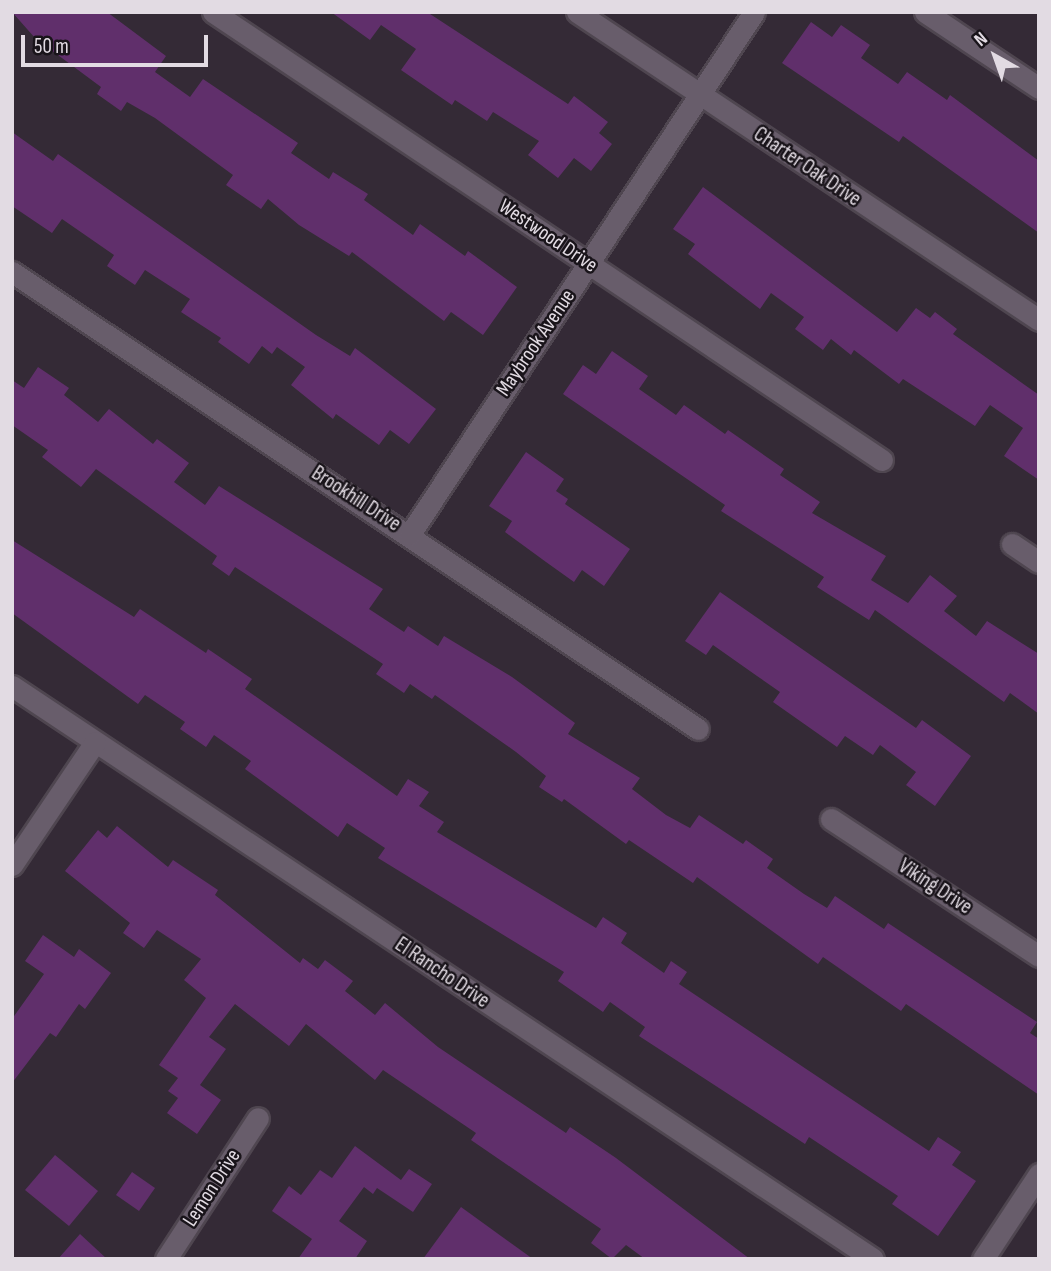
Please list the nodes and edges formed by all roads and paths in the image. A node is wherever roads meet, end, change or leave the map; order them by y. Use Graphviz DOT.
graph roads {
  1 [pos="213,12"];
  2 [pos="577,12"];
  3 [pos="754,12"];
  4 [pos="925,12"];
  5 [pos="1039,88"];
  6 [pos="699,96"];
  7 [pos="589,264"];
  8 [pos="12,272"];
  9 [pos="1039,320"];
  10 [pos="882,460"];
  11 [pos="410,534"];
  12 [pos="1012,544"];
  13 [pos="1039,562"];
  14 [pos="12,686"];
  15 [pos="698,729"];
  16 [pos="95,742"];
  17 [pos="831,819"];
  18 [pos="12,865"];
  19 [pos="1039,956"];
  20 [pos="258,1118"];
  21 [pos="1039,1174"];
  22 [pos="166,1259"];
  23 [pos="873,1259"];
  24 [pos="983,1259"];
  1 -- 7 [label="street, Westwood Drive"];
  2 -- 6 [label="street, Charter Oak Drive"];
  3 -- 6 [label="street, Maybrook Avenue"];
  4 -- 5 [label="street"];
  6 -- 7 [label="street, Maybrook Avenue"];
  6 -- 9 [label="street, Charter Oak Drive"];
  7 -- 10 [label="street, Westwood Drive"];
  7 -- 11 [label="street, Maybrook Avenue"];
  8 -- 11 [label="street, Brookhill Drive"];
  11 -- 15 [label="street, Brookhill Drive"];
  12 -- 13 [label="street"];
  14 -- 16 [label="street, El Rancho Drive"];
  16 -- 18 [label="street"];
  16 -- 23 [label="street, El Rancho Drive"];
  17 -- 19 [label="street, Viking Drive"];
  20 -- 22 [label="street, Lemon Drive"];
  21 -- 24 [label="street"];
}
